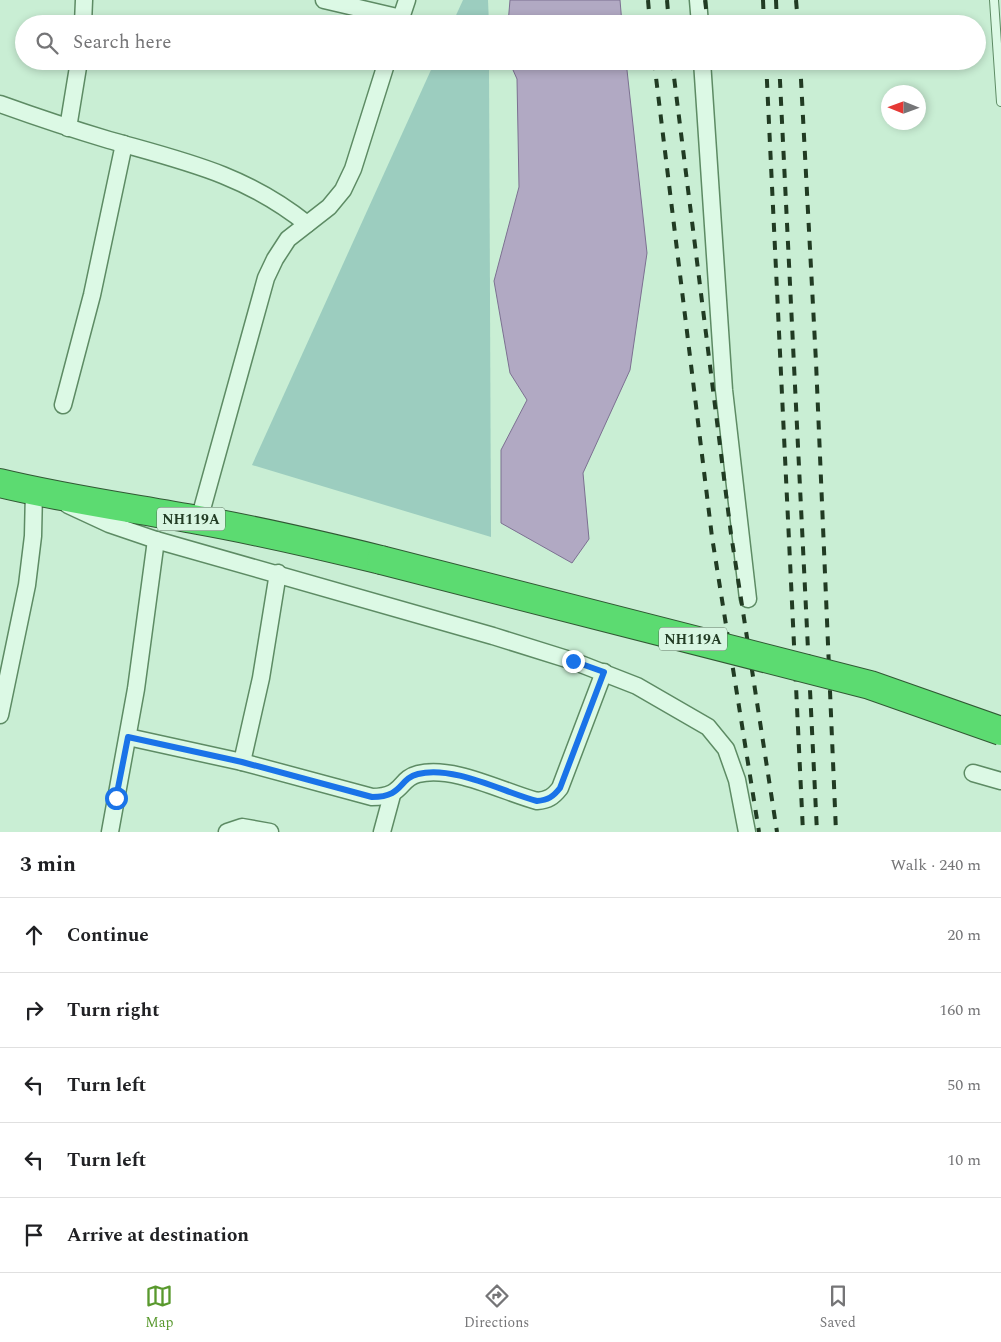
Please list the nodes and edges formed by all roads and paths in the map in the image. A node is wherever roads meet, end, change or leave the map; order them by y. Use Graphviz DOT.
graph roads {
  1 [pos="84,0"];
  2 [pos="324,0"];
  3 [pos="407,0"];
  4 [pos="698,0"];
  5 [pos="994,0"];
  6 [pos="83,15"];
  7 [pos="378,15"];
  8 [pos="402,15"];
  9 [pos="699,15"];
  10 [pos="78,70"];
  11 [pos="384,70"];
  12 [pos="703,70"];
  13 [pos="1001,102"];
  14 [pos="0,104"];
  15 [pos="68,128"];
  16 [pos="124,144"];
  17 [pos="307,224"];
  18 [pos="63,405"];
  19 [pos="0,483"];
  20 [pos="41,493"];
  21 [pos="199,520"];
  22 [pos="156,540"];
  23 [pos="278,573"];
  24 [pos="748,599"];
  25 [pos="604,672"];
  26 [pos="0,715"];
  27 [pos="1001,731"];
  28 [pos="128,737"];
  29 [pos="242,762"];
  30 [pos="973,773"];
  31 [pos="1001,781"];
  32 [pos="392,795"];
  33 [pos="110,832"];
  34 [pos="227,832"];
  35 [pos="270,832"];
  36 [pos="382,832"];
  37 [pos="747,832"];
  1 -- 6 [label="street"];
  2 -- 7 [label="street"];
  3 -- 8 [label="street"];
  4 -- 9 [label="street"];
  5 -- 13 [label="lane"];
  10 -- 15 [label="street"];
  11 -- 17 [label="street"];
  12 -- 24 [label="street"];
  14 -- 15 [label="street"];
  15 -- 16 [label="street"];
  16 -- 17 [label="street"];
  16 -- 18 [label="street"];
  17 -- 21 [label="street"];
  19 -- 20 [label="highway, NH119A"];
  20 -- 21 [label="highway, NH119A"];
  20 -- 22 [label="street"];
  20 -- 26 [label="street"];
  21 -- 27 [label="highway, NH119A, bridge"];
  22 -- 23 [label="street"];
  22 -- 28 [label="street"];
  23 -- 25 [label="street"];
  23 -- 29 [label="street"];
  25 -- 32 [label="street"];
  25 -- 37 [label="street"];
  28 -- 29 [label="street"];
  28 -- 33 [label="street"];
  29 -- 32 [label="street"];
  30 -- 31 [label="street"];
  32 -- 36 [label="street"];
  34 -- 35 [label="street"];
}
